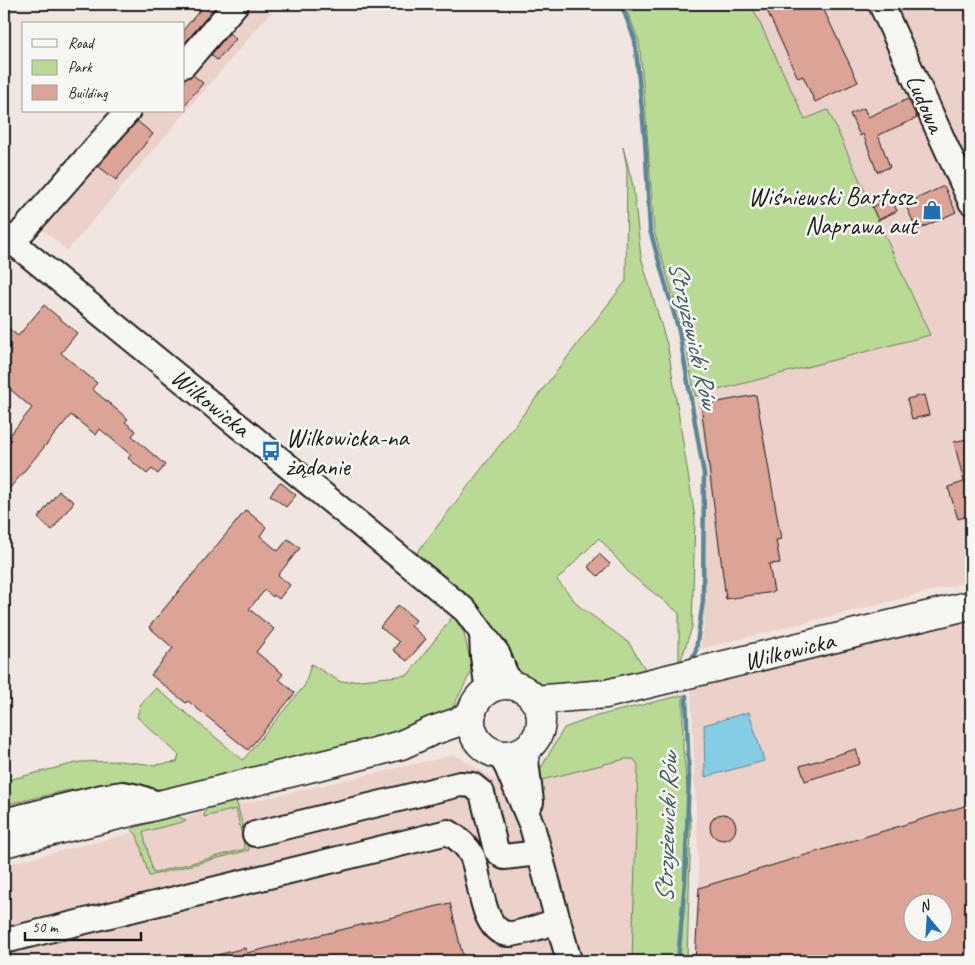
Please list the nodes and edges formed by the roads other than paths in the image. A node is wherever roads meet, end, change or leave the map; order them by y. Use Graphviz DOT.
graph roads {
  1 [pos="236,4"];
  2 [pos="881,4"];
  3 [pos="185,64"];
  4 [pos="127,112"];
  5 [pos="971,202"];
  6 [pos="8,239"];
  7 [pos="971,605"];
  8 [pos="521,710"];
  9 [pos="472,713"];
  10 [pos="400,745"];
  11 [pos="490,749"];
  12 [pos="161,805"];
  13 [pos="4,821"];
  14 [pos="532,826"];
  15 [pos="255,834"];
  16 [pos="4,843"];
  17 [pos="539,853"];
  18 [pos="558,921"];
  19 [pos="4,941"];
  20 [pos="569,961"];
  1 -- 3 [label="street"];
  2 -- 5 [label="street, Ludowa"];
  4 -- 6 [label="street"];
  6 -- 8 [label="street, Wilkowicka"];
  7 -- 8 [label="main road, Wilkowicka"];
  8 -- 9 [label="main road"];
  8 -- 11 [label="main road"];
  8 -- 14 [label="street"];
  9 -- 10 [label="main road"];
  9 -- 11 [label="main road"];
  10 -- 11 [label="main road"];
  10 -- 12 [label="main road"];
  11 -- 14 [label="street"];
  12 -- 13 [label="street"];
  12 -- 16 [label="main road"];
  14 -- 17 [label="street"];
  15 -- 17 [label="street"];
  17 -- 18 [label="street"];
  18 -- 19 [label="street"];
  18 -- 20 [label="street"];
}
